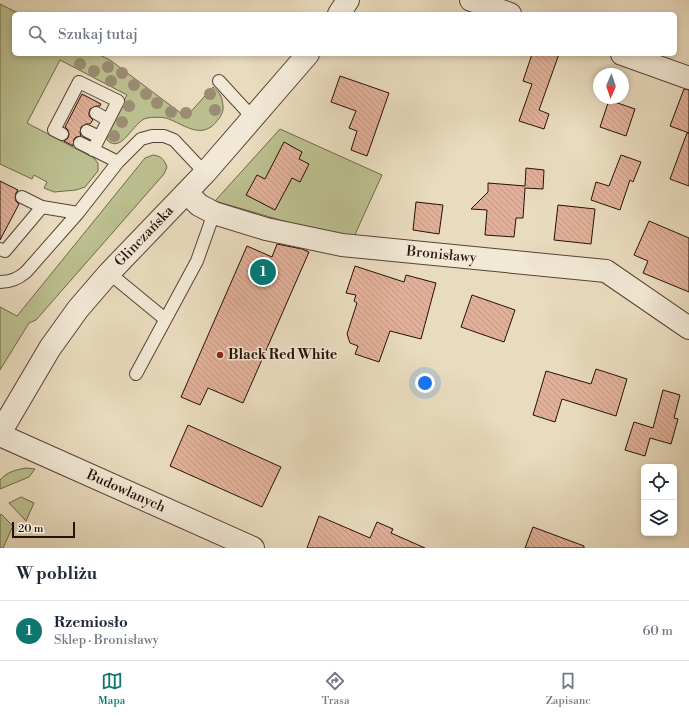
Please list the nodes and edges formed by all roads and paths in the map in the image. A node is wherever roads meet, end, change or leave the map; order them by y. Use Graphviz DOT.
graph roads {
  1 [pos="348,0"];
  2 [pos="471,0"];
  3 [pos="340,12"];
  4 [pos="504,12"];
  5 [pos="306,56"];
  6 [pos="628,56"];
  7 [pos="689,78"];
  8 [pos="219,81"];
  9 [pos="96,113"];
  10 [pos="253,118"];
  11 [pos="108,120"];
  12 [pos="87,131"];
  13 [pos="62,134"];
  14 [pos="99,137"];
  15 [pos="80,143"];
  16 [pos="93,150"];
  17 [pos="118,162"];
  18 [pos="205,173"];
  19 [pos="187,193"];
  20 [pos="22,198"];
  21 [pos="42,207"];
  22 [pos="214,213"];
  23 [pos="78,214"];
  24 [pos="0,249"];
  25 [pos="109,274"];
  26 [pos="0,282"];
  27 [pos="165,319"];
  28 [pos="689,328"];
  29 [pos="136,374"];
  30 [pos="0,434"];
  31 [pos="252,548"];
  1 -- 3 [label="street"];
  2 -- 4 [label="street"];
  5 -- 10 [label="street, Glinczańska"];
  6 -- 7 [label="street"];
  8 -- 10 [label="lane"];
  9 -- 11 [label="lane"];
  10 -- 18 [label="street, Glinczańska"];
  11 -- 13 [label="lane"];
  11 -- 14 [label="lane"];
  12 -- 14 [label="lane"];
  14 -- 16 [label="lane"];
  15 -- 16 [label="lane"];
  16 -- 17 [label="lane"];
  17 -- 18 [label="lane"];
  17 -- 23 [label="lane"];
  18 -- 19 [label="street, Glinczańska"];
  19 -- 22 [label="street, Bronisławy"];
  19 -- 25 [label="street, Glinczańska"];
  20 -- 21 [label="lane"];
  21 -- 23 [label="lane"];
  21 -- 24 [label="lane"];
  22 -- 27 [label="lane"];
  22 -- 28 [label="street, Bronisławy"];
  23 -- 26 [label="lane"];
  25 -- 27 [label="lane"];
  25 -- 30 [label="street, Glinczańska"];
  27 -- 29 [label="lane"];
  30 -- 31 [label="street, Budowlanych"];
}
